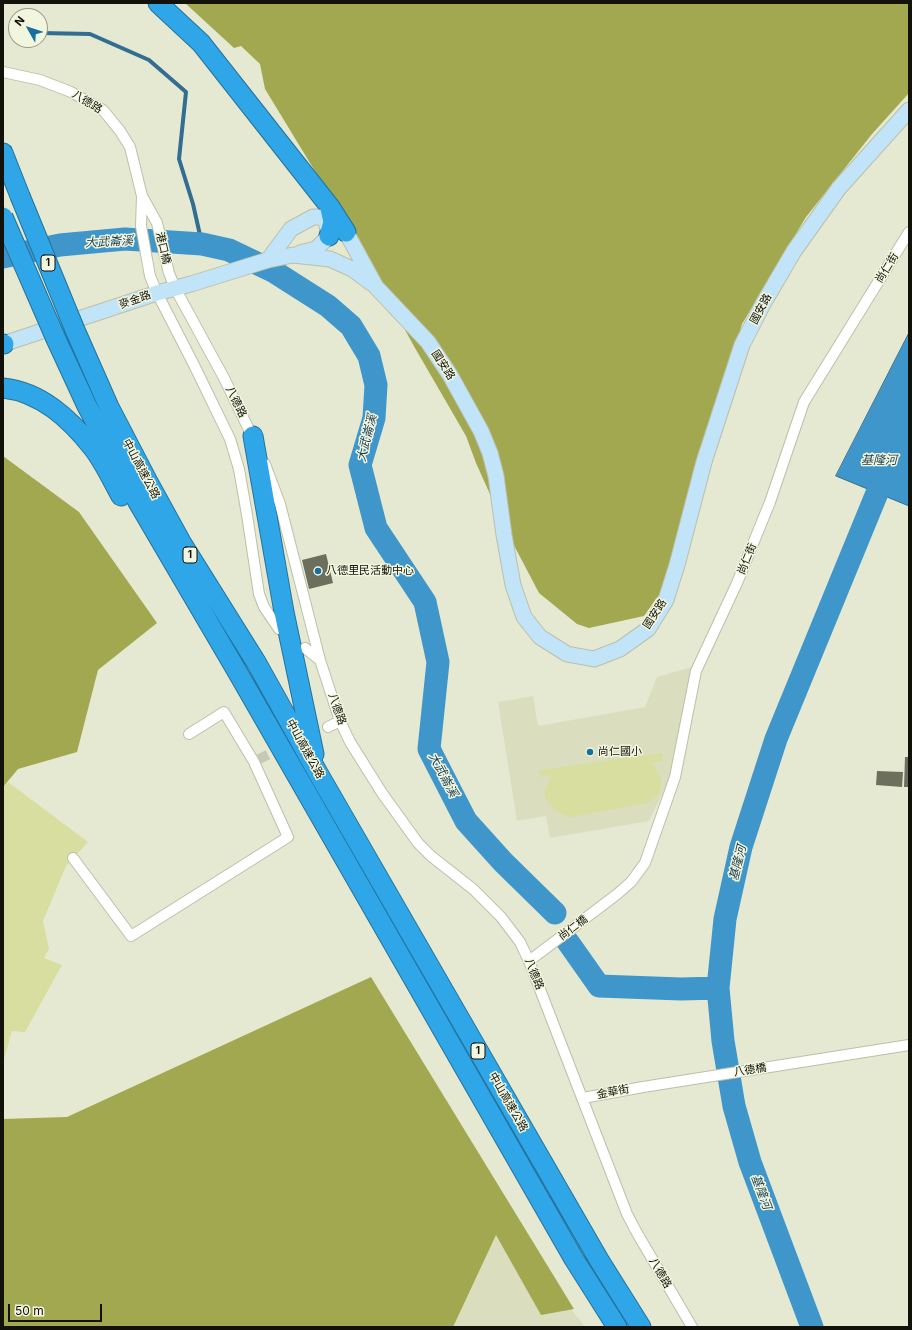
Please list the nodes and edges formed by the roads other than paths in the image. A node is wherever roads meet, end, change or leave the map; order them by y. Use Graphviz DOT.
graph roads {
  1 [pos="158,3"];
  2 [pos="3,72"];
  3 [pos="909,110"];
  4 [pos="3,153"];
  5 [pos="142,196"];
  6 [pos="3,217"];
  7 [pos="331,223"];
  8 [pos="909,232"];
  9 [pos="3,248"];
  10 [pos="293,256"];
  11 [pos="268,260"];
  12 [pos="376,287"];
  13 [pos="175,288"];
  14 [pos="157,293"];
  15 [pos="51,340"];
  16 [pos="3,344"];
  17 [pos="3,388"];
  18 [pos="253,436"];
  19 [pos="279,629"];
  20 [pos="305,648"];
  21 [pos="320,660"];
  22 [pos="238,673"];
  23 [pos="340,721"];
  24 [pos="328,728"];
  25 [pos="189,734"];
  26 [pos="318,773"];
  27 [pos="73,858"];
  28 [pos="616,895"];
  29 [pos="529,961"];
  30 [pos="909,1045"];
  31 [pos="643,1087"];
  32 [pos="583,1098"];
  33 [pos="617,1327"];
  34 [pos="641,1327"];
  35 [pos="692,1327"];
  1 -- 7 [label="highway"];
  2 -- 5 [label="street, 八德路"];
  3 -- 12 [label="street, 國安路"];
  4 -- 26 [label="highway, 中山高速公路 / 1, bridge"];
  5 -- 13 [label="street, 港口橋"];
  5 -- 14 [label="street, 港口橋"];
  6 -- 15 [label="highway, 中山高速公路 / 1, bridge"];
  7 -- 10 [label="street"];
  7 -- 11 [label="street"];
  7 -- 12 [label="street, 國安路"];
  8 -- 28 [label="street, 尚仁街"];
  9 -- 15 [label="highway"];
  10 -- 11 [label="street, 麥金路"];
  10 -- 12 [label="street, 麥金路"];
  11 -- 13 [label="street, 麥金路"];
  13 -- 14 [label="street, 麥金路"];
  13 -- 18 [label="street, 八德路"];
  14 -- 16 [label="street, 麥金路"];
  14 -- 19 [label="street, 八德路"];
  15 -- 22 [label="highway, 中山高速公路 / 1"];
  17 -- 22 [label="highway"];
  18 -- 21 [label="street, 八德路"];
  18 -- 26 [label="highway"];
  20 -- 21 [label="street"];
  21 -- 23 [label="street, 八德路"];
  22 -- 33 [label="highway, 中山高速公路 / 1"];
  23 -- 24 [label="street"];
  23 -- 29 [label="street, 八德路"];
  25 -- 27 [label="street"];
  26 -- 34 [label="highway, 中山高速公路 / 1"];
  28 -- 29 [label="street, 尚仁橋"];
  29 -- 32 [label="street, 八德路"];
  30 -- 31 [label="street, 八德橋"];
  31 -- 32 [label="street, 金華街"];
  32 -- 35 [label="street, 八德路"];
}
